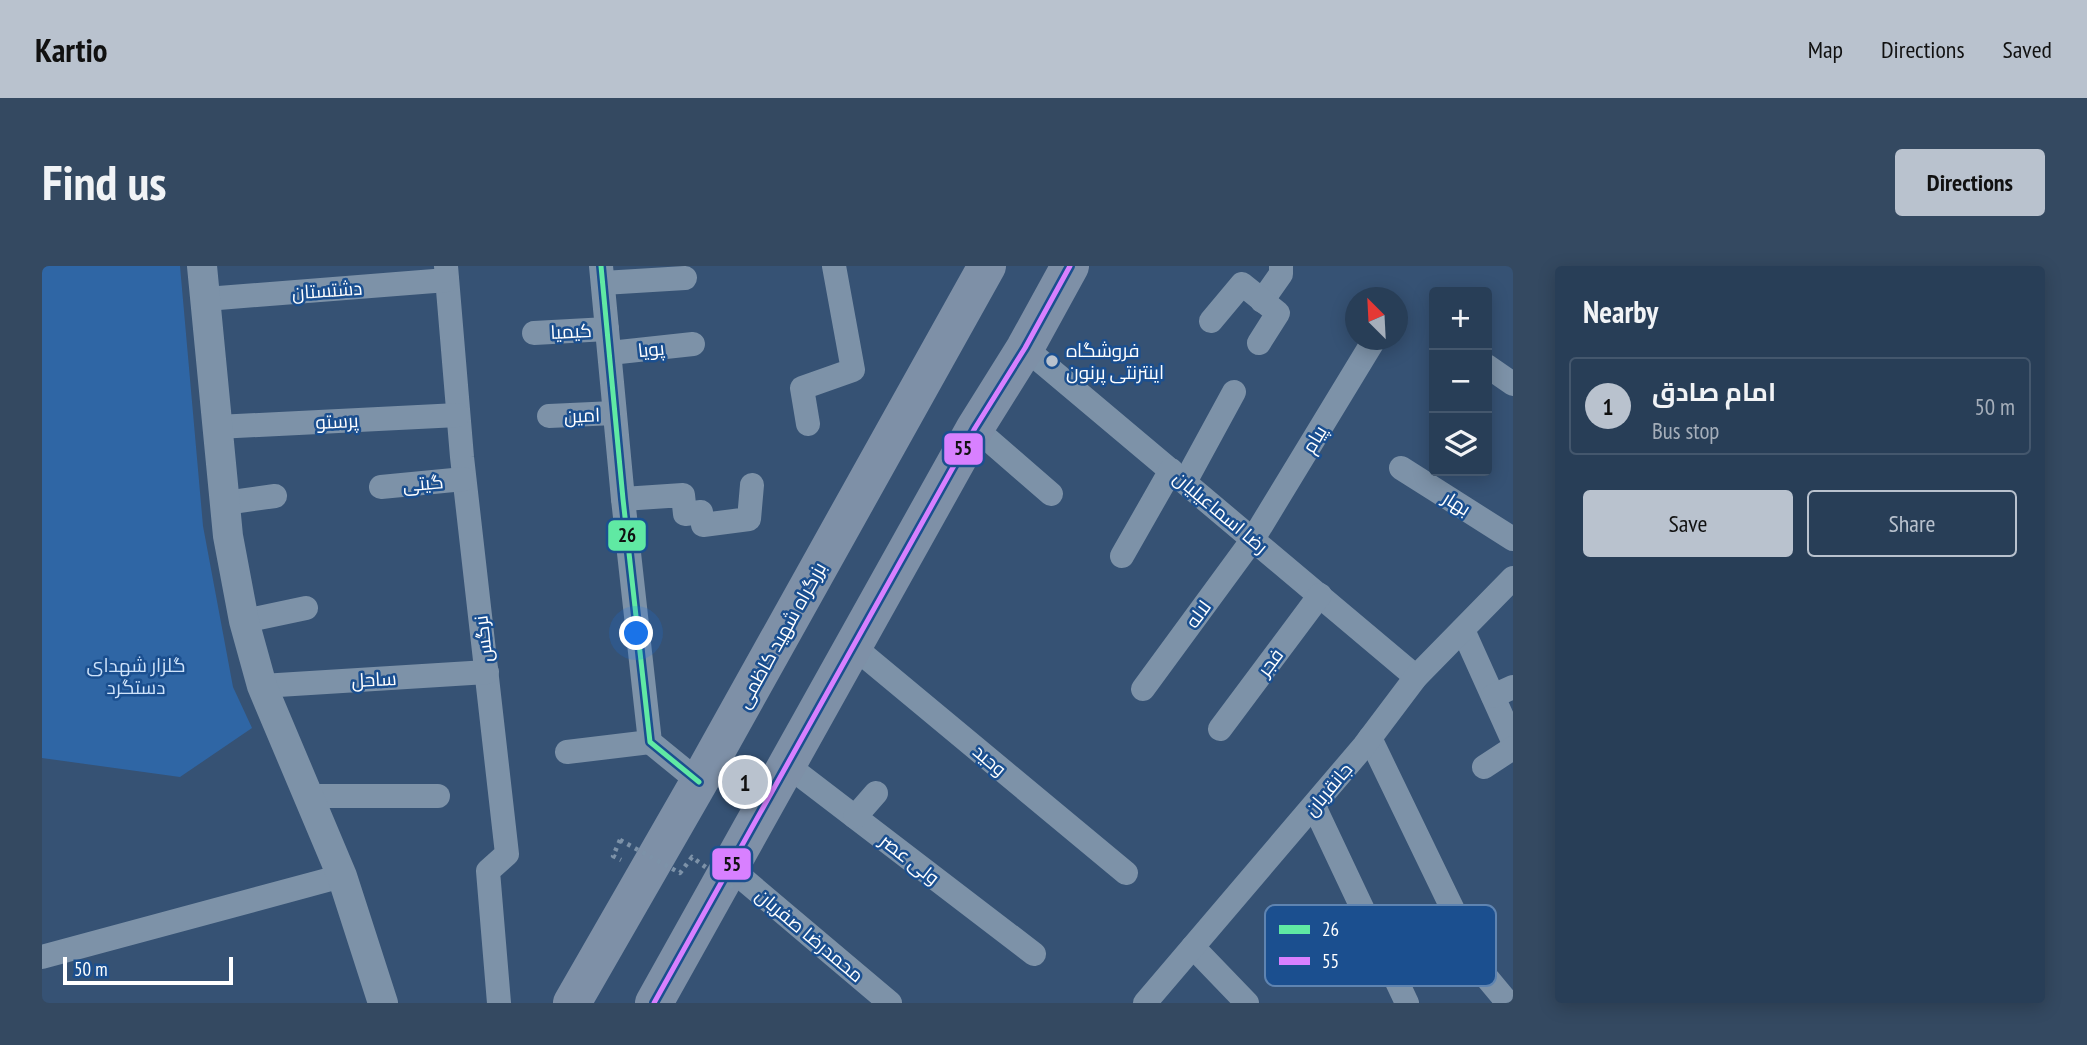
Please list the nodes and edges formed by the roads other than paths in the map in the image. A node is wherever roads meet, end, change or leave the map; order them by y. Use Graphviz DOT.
graph roads {
  1 [pos="202,266"];
  2 [pos="834,266"];
  3 [pos="987,266"];
  4 [pos="1070,266"];
  5 [pos="1281,266"];
  6 [pos="447,273"];
  7 [pos="602,274"];
  8 [pos="685,278"];
  9 [pos="206,299"];
  10 [pos="1262,302"];
  11 [pos="1211,321"];
  12 [pos="534,333"];
  13 [pos="609,341"];
  14 [pos="1259,343"];
  15 [pos="692,344"];
  16 [pos="1025,348"];
  17 [pos="1368,350"];
  18 [pos="1492,369"];
  19 [pos="1513,384"];
  20 [pos="1234,393"];
  21 [pos="614,414"];
  22 [pos="458,415"];
  23 [pos="549,415"];
  24 [pos="808,424"];
  25 [pos="217,426"];
  26 [pos="975,428"];
  27 [pos="1401,468"];
  28 [pos="1178,476"];
  29 [pos="464,479"];
  30 [pos="752,485"];
  31 [pos="381,487"];
  32 [pos="1051,494"];
  33 [pos="275,496"];
  34 [pos="622,499"];
  35 [pos="225,503"];
  36 [pos="1253,539"];
  37 [pos="1513,539"];
  38 [pos="1122,556"];
  39 [pos="1513,578"];
  40 [pos="1320,595"];
  41 [pos="306,608"];
  42 [pos="244,621"];
  43 [pos="1462,630"];
  44 [pos="854,647"];
  45 [pos="486,672"];
  46 [pos="1416,677"];
  47 [pos="262,686"];
  48 [pos="1143,689"];
  49 [pos="1503,692"];
  50 [pos="1220,729"];
  51 [pos="1370,738"];
  52 [pos="1513,741"];
  53 [pos="650,742"];
  54 [pos="1513,748"];
  55 [pos="567,751"];
  56 [pos="787,765"];
  57 [pos="1484,767"];
  58 [pos="699,782"];
  59 [pos="876,793"];
  60 [pos="308,796"];
  61 [pos="438,796"];
  62 [pos="1314,806"];
  63 [pos="855,817"];
  64 [pos="1126,873"];
  65 [pos="342,876"];
  66 [pos="732,877"];
  67 [pos="1360,905"];
  68 [pos="1451,905"];
  69 [pos="1193,947"];
  70 [pos="1034,954"];
  71 [pos="42,957"];
  72 [pos="1399,986"];
  73 [pos="1494,986"];
  74 [pos="383,1003"];
  75 [pos="499,1003"];
  76 [pos="572,1003"];
  77 [pos="654,1003"];
  78 [pos="890,1003"];
  79 [pos="1145,1003"];
  80 [pos="1247,1003"];
  81 [pos="1407,1003"];
  82 [pos="1508,1003"];
  1 -- 9 [label="street"];
  2 -- 24 [label="street"];
  3 -- 58 [label="highway, بزرگراه شهید کاظمی"];
  4 -- 16 [label="highway"];
  5 -- 10 [label="street"];
  6 -- 9 [label="street, دشتستان"];
  6 -- 22 [label="street, نرگس"];
  7 -- 8 [label="street"];
  7 -- 13 [label="street"];
  9 -- 25 [label="street"];
  10 -- 11 [label="street"];
  10 -- 14 [label="street"];
  12 -- 13 [label="street, کیمیا"];
  13 -- 15 [label="street, پویا"];
  13 -- 21 [label="street"];
  16 -- 26 [label="highway"];
  16 -- 28 [label="street, رضا اسماعیلیان"];
  17 -- 36 [label="street, پیام"];
  18 -- 19 [label="street"];
  20 -- 28 [label="street"];
  21 -- 23 [label="street, امین"];
  21 -- 34 [label="street"];
  22 -- 25 [label="street, پرستو"];
  22 -- 29 [label="street, نرگس"];
  25 -- 35 [label="street"];
  26 -- 32 [label="street"];
  26 -- 44 [label="highway"];
  27 -- 37 [label="street, بهار"];
  28 -- 36 [label="street, رضا اسماعیلیان"];
  28 -- 38 [label="street"];
  29 -- 31 [label="street, گیتی"];
  29 -- 45 [label="street, نرگس"];
  30 -- 34 [label="street"];
  33 -- 35 [label="street"];
  34 -- 53 [label="street"];
  35 -- 42 [label="street"];
  36 -- 40 [label="street, رضا اسماعیلیان"];
  36 -- 48 [label="street, لاله"];
  39 -- 43 [label="street, جانقربان"];
  40 -- 46 [label="street, رضا اسماعیلیان"];
  40 -- 50 [label="street, فجر"];
  41 -- 42 [label="street"];
  42 -- 47 [label="street"];
  43 -- 46 [label="street, جانقربان"];
  43 -- 49 [label="street"];
  44 -- 56 [label="highway"];
  44 -- 64 [label="street, وحید"];
  45 -- 47 [label="street, ساحل"];
  45 -- 75 [label="street, نرگس"];
  46 -- 51 [label="street, جانقربان"];
  47 -- 60 [label="street"];
  49 -- 52 [label="street"];
  51 -- 62 [label="street, جانقربان"];
  51 -- 68 [label="street"];
  53 -- 55 [label="street"];
  53 -- 58 [label="street"];
  54 -- 57 [label="street"];
  56 -- 63 [label="street, ولی عصر"];
  56 -- 66 [label="highway"];
  58 -- 76 [label="highway, بزرگراه شهید کاظمی"];
  59 -- 63 [label="street"];
  60 -- 61 [label="street"];
  60 -- 65 [label="street"];
  62 -- 67 [label="street"];
  62 -- 69 [label="street, جانقربان"];
  63 -- 70 [label="street, ولی عصر"];
  65 -- 71 [label="street"];
  65 -- 74 [label="street"];
  66 -- 77 [label="highway"];
  66 -- 78 [label="street, محمدرضا صفریان"];
  69 -- 79 [label="street, جانقربان"];
  69 -- 80 [label="street"];
  72 -- 81 [label="street"];
  73 -- 82 [label="street"];
}
